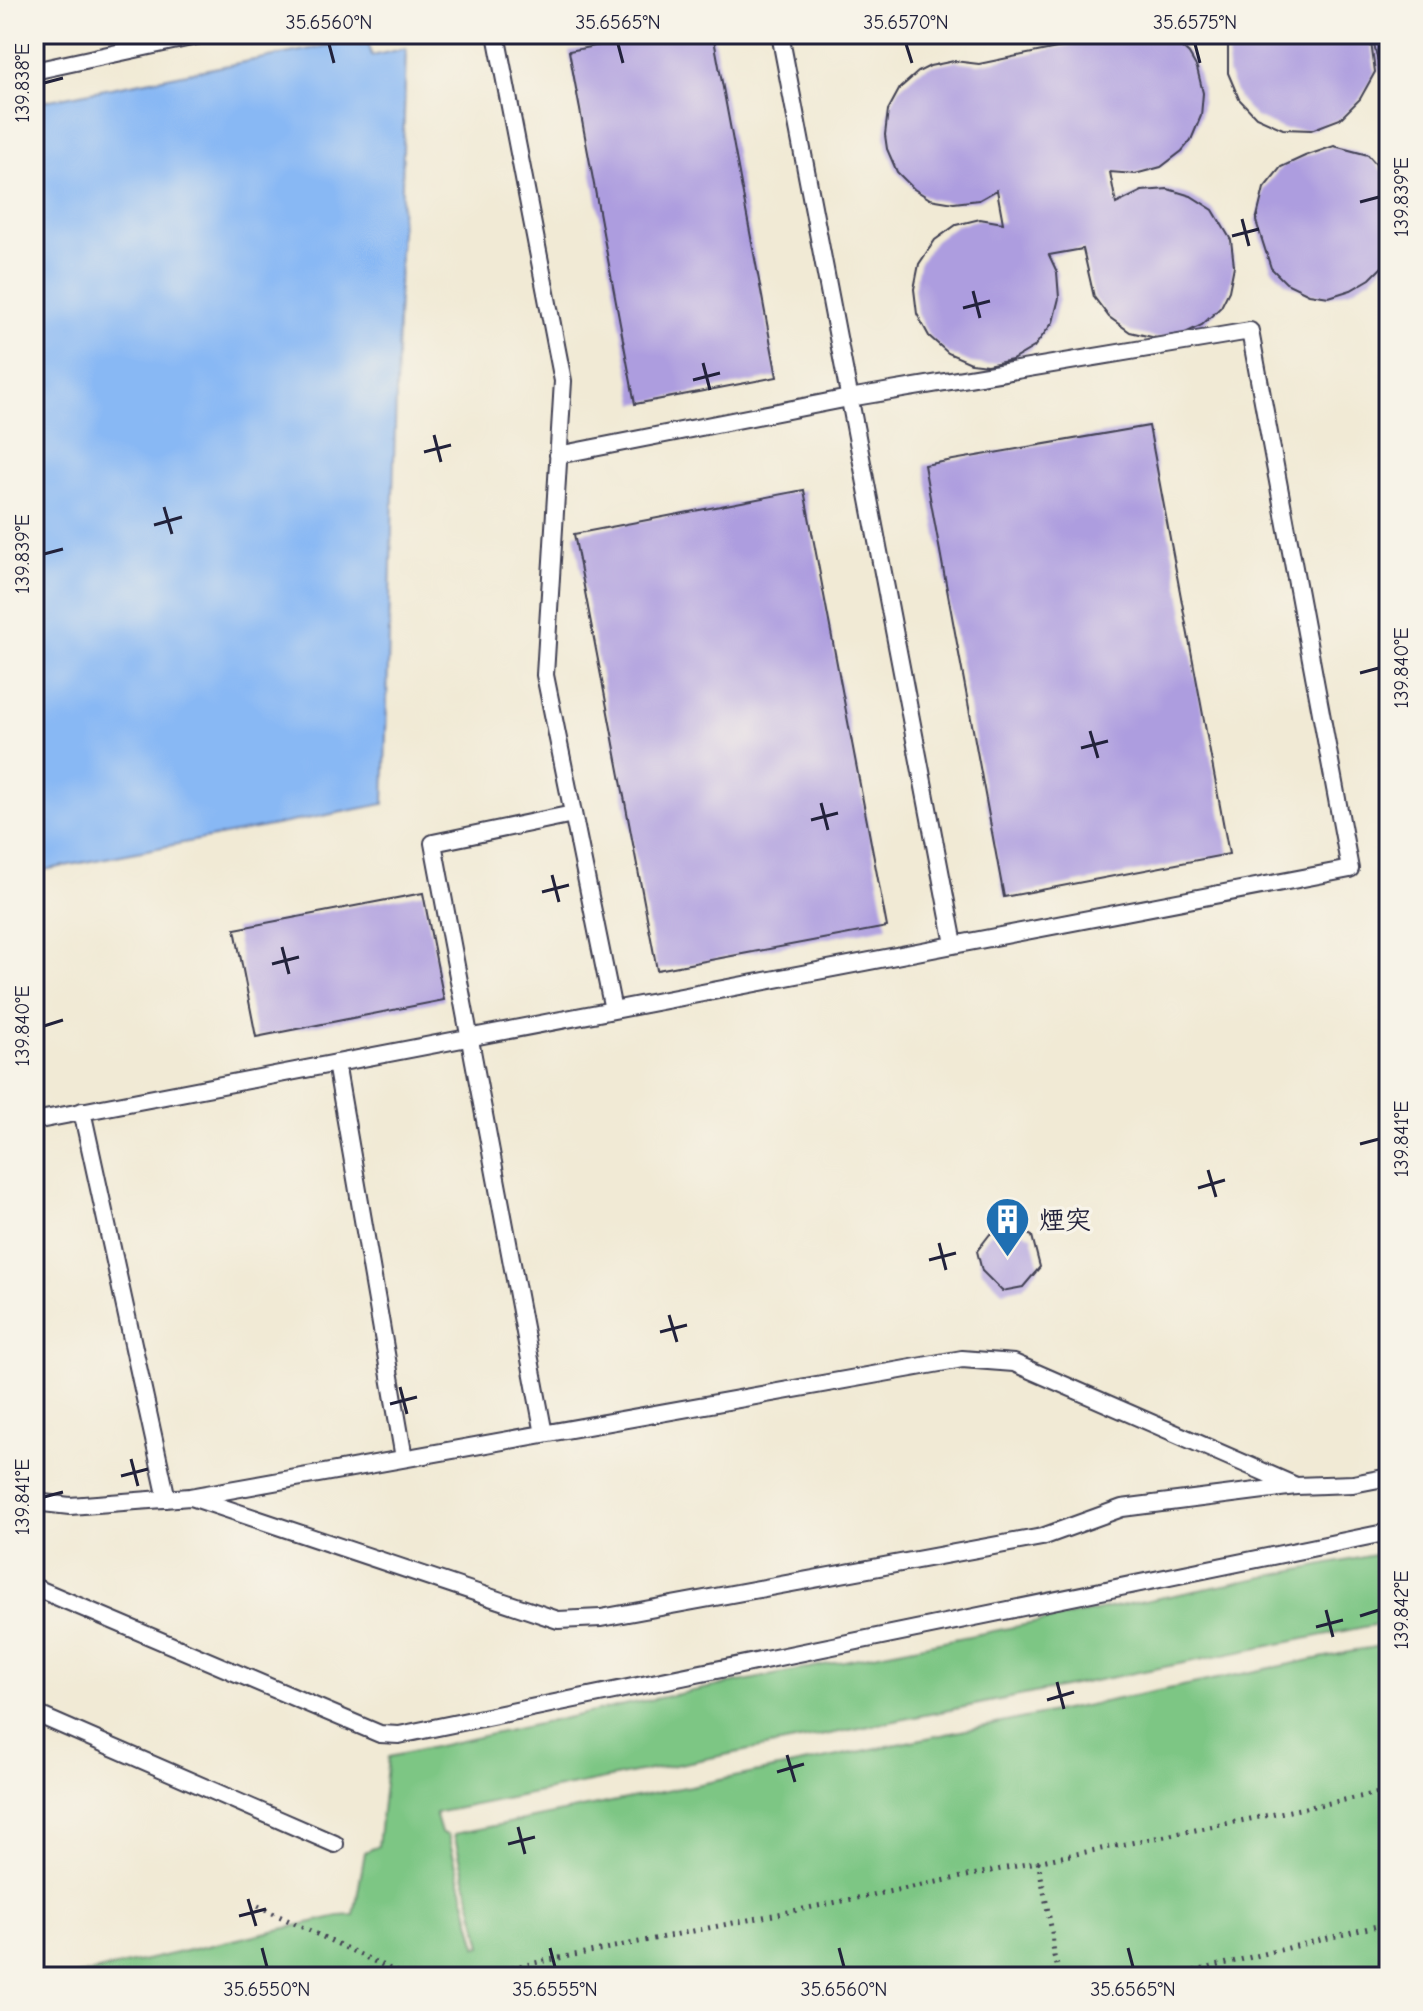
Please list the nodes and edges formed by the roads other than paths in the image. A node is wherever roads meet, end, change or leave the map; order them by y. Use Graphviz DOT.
graph roads {
  1 [pos="205,34"];
  2 [pos="496,34"];
  3 [pos="780,34"];
  4 [pos="34,71"];
  5 [pos="849,398"];
  6 [pos="558,455"];
  7 [pos="573,814"];
  8 [pos="954,944"];
  9 [pos="613,1010"];
  10 [pos="471,1037"];
  11 [pos="336,1063"];
  12 [pos="82,1111"];
  13 [pos="36,1121"];
  14 [pos="544,1434"];
  15 [pos="404,1458"];
  16 [pos="1389,1477"];
  17 [pos="1296,1486"];
  18 [pos="190,1497"];
  19 [pos="167,1499"];
  20 [pos="34,1502"];
  21 [pos="1389,1532"];
  22 [pos="34,1587"];
  23 [pos="34,1713"];
  24 [pos="335,1844"];
  1 -- 4 [label="lane"];
  2 -- 6 [label="lane"];
  3 -- 5 [label="lane"];
  5 -- 6 [label="lane"];
  5 -- 8 [label="lane"];
  5 -- 8 [label="lane"];
  6 -- 7 [label="lane"];
  7 -- 9 [label="lane"];
  7 -- 10 [label="lane"];
  8 -- 9 [label="lane"];
  9 -- 10 [label="lane"];
  10 -- 11 [label="lane"];
  10 -- 14 [label="lane"];
  11 -- 12 [label="lane"];
  11 -- 15 [label="lane"];
  12 -- 13 [label="lane"];
  12 -- 19 [label="lane"];
  14 -- 15 [label="lane"];
  14 -- 17 [label="lane"];
  15 -- 18 [label="lane"];
  16 -- 17 [label="lane"];
  17 -- 18 [label="lane"];
  18 -- 19 [label="lane"];
  19 -- 20 [label="lane"];
  21 -- 22 [label="lane"];
  23 -- 24 [label="lane"];
}
